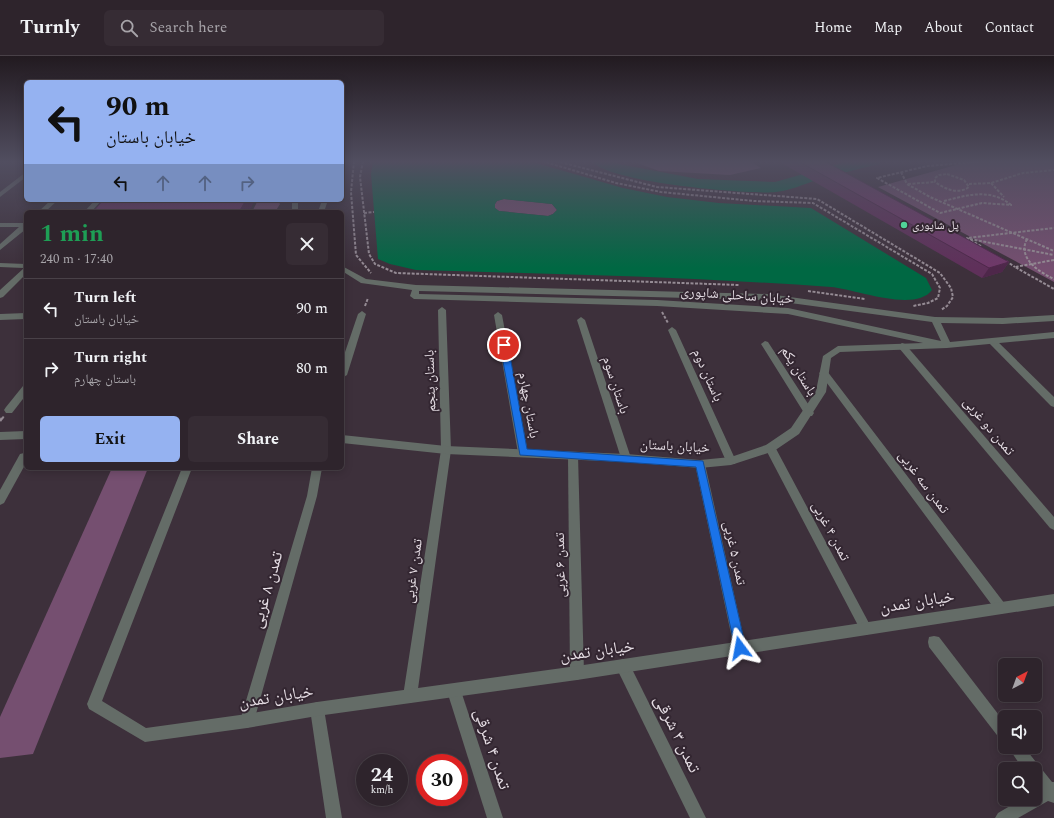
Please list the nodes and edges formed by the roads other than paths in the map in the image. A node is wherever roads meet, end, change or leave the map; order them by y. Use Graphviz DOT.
graph roads {
  1 [pos="53,202"];
  2 [pos="97,202"];
  3 [pos="43,210"];
  4 [pos="89,210"];
  5 [pos="0,225"];
  6 [pos="24,225"];
  7 [pos="24,227"];
  8 [pos="0,248"];
  9 [pos="0,265"];
  10 [pos="24,266"];
  11 [pos="344,269"];
  12 [pos="24,272"];
  13 [pos="0,295"];
  14 [pos="656,298"];
  15 [pos="442,310"];
  16 [pos="362,314"];
  17 [pos="498,315"];
  18 [pos="24,316"];
  19 [pos="0,317"];
  20 [pos="1054,318"];
  21 [pos="581,320"];
  22 [pos="935,320"];
  23 [pos="672,330"];
  24 [pos="1054,335"];
  25 [pos="992,341"];
  26 [pos="766,344"];
  27 [pos="948,345"];
  28 [pos="902,346"];
  29 [pos="344,369"];
  30 [pos="824,373"];
  31 [pos="24,391"];
  32 [pos="1054,403"];
  33 [pos="9,410"];
  34 [pos="809,413"];
  35 [pos="24,435"];
  36 [pos="0,436"];
  37 [pos="344,439"];
  38 [pos="770,448"];
  39 [pos="446,450"];
  40 [pos="523,453"];
  41 [pos="573,456"];
  42 [pos="24,457"];
  43 [pos="626,458"];
  44 [pos="730,461"];
  45 [pos="700,464"];
  46 [pos="187,470"];
  47 [pos="317,470"];
  48 [pos="0,500"];
  49 [pos="1054,525"];
  50 [pos="1054,600"];
  51 [pos="1001,608"];
  52 [pos="866,629"];
  53 [pos="934,642"];
  54 [pos="740,648"];
  55 [pos="623,666"];
  56 [pos="577,673"];
  57 [pos="454,691"];
  58 [pos="410,696"];
  59 [pos="317,709"];
  60 [pos="247,721"];
  61 [pos="998,725"];
  62 [pos="1020,754"];
  63 [pos="1027,762"];
  64 [pos="1042,780"];
  65 [pos="1052,792"];
  66 [pos="334,818"];
  67 [pos="495,818"];
  68 [pos="698,818"];
  69 [pos="1003,818"];
  1 -- 3 [label="street"];
  2 -- 4 [label="street"];
  5 -- 6 [label="street"];
  7 -- 8 [label="street"];
  9 -- 10 [label="street"];
  11 -- 14 [label="street, خیابان ساحلی شاپوری"];
  12 -- 13 [label="street"];
  14 -- 22 [label="street, خیابان ساحلی شاپوری"];
  14 -- 27 [label="street, خیابان ساحلی شاپوری"];
  15 -- 39 [label="street, باستان پنجم"];
  16 -- 29 [label="street"];
  17 -- 40 [label="street, باستان چهارم"];
  18 -- 19 [label="street"];
  20 -- 22 [label="street, خیابان ساحلی شاپوری"];
  21 -- 43 [label="street, باستان سوم"];
  22 -- 27 [label="street"];
  23 -- 44 [label="street, باستان دوم"];
  24 -- 25 [label="street, خیابان ساحلی شاپوری"];
  25 -- 27 [label="street, خیابان ساحلی شاپوری"];
  25 -- 32 [label="street"];
  26 -- 34 [label="street, باستان یکم"];
  27 -- 28 [label="street, خیابان باستان"];
  28 -- 30 [label="street, خیابان باستان"];
  28 -- 49 [label="street, تمدن دو غربی"];
  30 -- 34 [label="street, خیابان باستان"];
  30 -- 51 [label="street, تمدن سه غربی"];
  31 -- 33 [label="street"];
  34 -- 38 [label="street, خیابان باستان"];
  35 -- 36 [label="street"];
  37 -- 39 [label="street, خیابان باستان"];
  38 -- 44 [label="street, خیابان باستان"];
  38 -- 52 [label="street, تمدن ۴ غربی"];
  39 -- 40 [label="street, خیابان باستان"];
  39 -- 58 [label="street, تمدن ۷ غربی"];
  40 -- 41 [label="street, خیابان باستان"];
  41 -- 43 [label="street, خیابان باستان"];
  41 -- 56 [label="street, تمدن ۶ غربی"];
  42 -- 48 [label="street"];
  43 -- 45 [label="street, خیابان باستان"];
  44 -- 45 [label="street, خیابان باستان"];
  45 -- 54 [label="street, تمدن ۵ غربی"];
  46 -- 60 [label="street, خیابان تمدن"];
  47 -- 60 [label="street, تمدن ۸ غربی"];
  50 -- 51 [label="street, خیابان تمدن"];
  51 -- 52 [label="street, خیابان تمدن"];
  52 -- 54 [label="street, خیابان تمدن"];
  53 -- 61 [label="street"];
  54 -- 55 [label="street, خیابان تمدن"];
  55 -- 56 [label="street, خیابان تمدن"];
  55 -- 68 [label="street, تمدن ۳ شرقی"];
  56 -- 57 [label="street, خیابان تمدن"];
  57 -- 58 [label="street, خیابان تمدن"];
  57 -- 67 [label="street, تمدن ۴ شرقی"];
  58 -- 59 [label="street, خیابان تمدن"];
  59 -- 60 [label="street, خیابان تمدن"];
  59 -- 66 [label="street"];
  62 -- 63 [label="street"];
  64 -- 65 [label="street"];
  65 -- 69 [label="street"];
}
